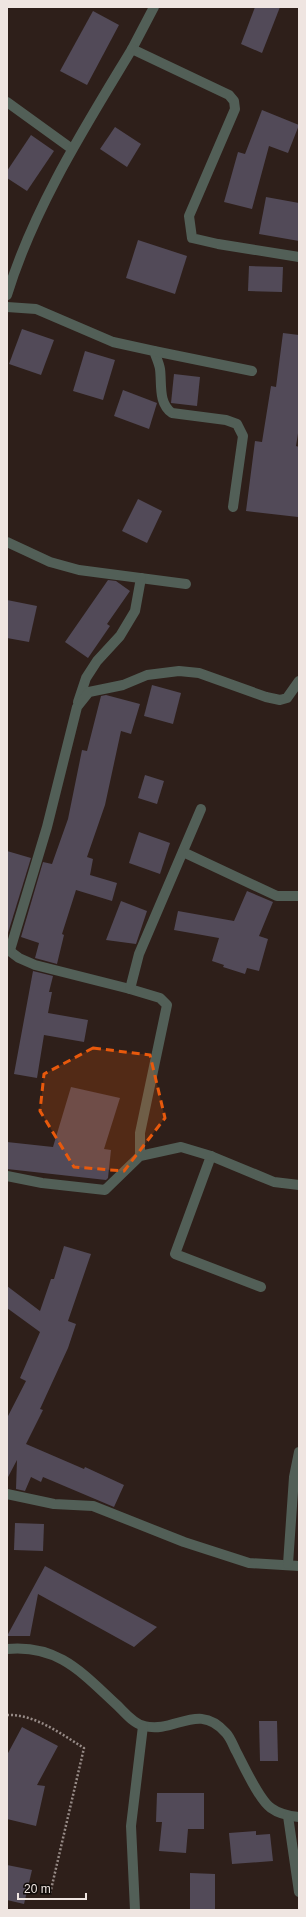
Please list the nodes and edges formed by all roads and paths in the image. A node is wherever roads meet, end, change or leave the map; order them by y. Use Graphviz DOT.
graph roads {
  1 [pos="154,7"];
  2 [pos="132,49"];
  3 [pos="7,102"];
  4 [pos="72,149"];
  5 [pos="299,257"];
  6 [pos="7,295"];
  7 [pos="7,307"];
  8 [pos="154,351"];
  9 [pos="252,371"];
  10 [pos="233,507"];
  11 [pos="7,542"];
  12 [pos="141,578"];
  13 [pos="186,584"];
  14 [pos="299,681"];
  15 [pos="77,707"];
  16 [pos="201,810"];
  17 [pos="183,852"];
  18 [pos="299,896"];
  19 [pos="9,950"];
  20 [pos="130,989"];
  21 [pos="140,1156"];
  22 [pos="211,1156"];
  23 [pos="7,1176"];
  24 [pos="299,1185"];
  25 [pos="261,1287"];
  26 [pos="299,1452"];
  27 [pos="7,1494"];
  28 [pos="288,1564"];
  29 [pos="299,1566"];
  30 [pos="7,1649"];
  31 [pos="7,1715"];
  32 [pos="143,1726"];
  33 [pos="288,1816"];
  34 [pos="299,1817"];
  35 [pos="299,1892"];
  36 [pos="50,1894"];
  37 [pos="135,1910"];
  1 -- 2 [label="street"];
  2 -- 4 [label="street"];
  2 -- 5 [label="street"];
  3 -- 4 [label="street"];
  4 -- 6 [label="street"];
  7 -- 8 [label="street"];
  8 -- 9 [label="street"];
  8 -- 10 [label="street"];
  11 -- 12 [label="street"];
  12 -- 13 [label="street"];
  12 -- 15 [label="street"];
  14 -- 15 [label="street"];
  15 -- 19 [label="street"];
  16 -- 17 [label="street"];
  17 -- 18 [label="street"];
  17 -- 20 [label="street"];
  19 -- 20 [label="street"];
  20 -- 21 [label="street"];
  21 -- 22 [label="street"];
  21 -- 23 [label="street"];
  22 -- 24 [label="street"];
  22 -- 25 [label="street"];
  26 -- 28 [label="street"];
  27 -- 28 [label="street"];
  28 -- 29 [label="street"];
  30 -- 32 [label="street"];
  31 -- 36 [label="path"];
  32 -- 33 [label="street"];
  32 -- 37 [label="street"];
  33 -- 34 [label="street"];
  33 -- 35 [label="street"];
}
